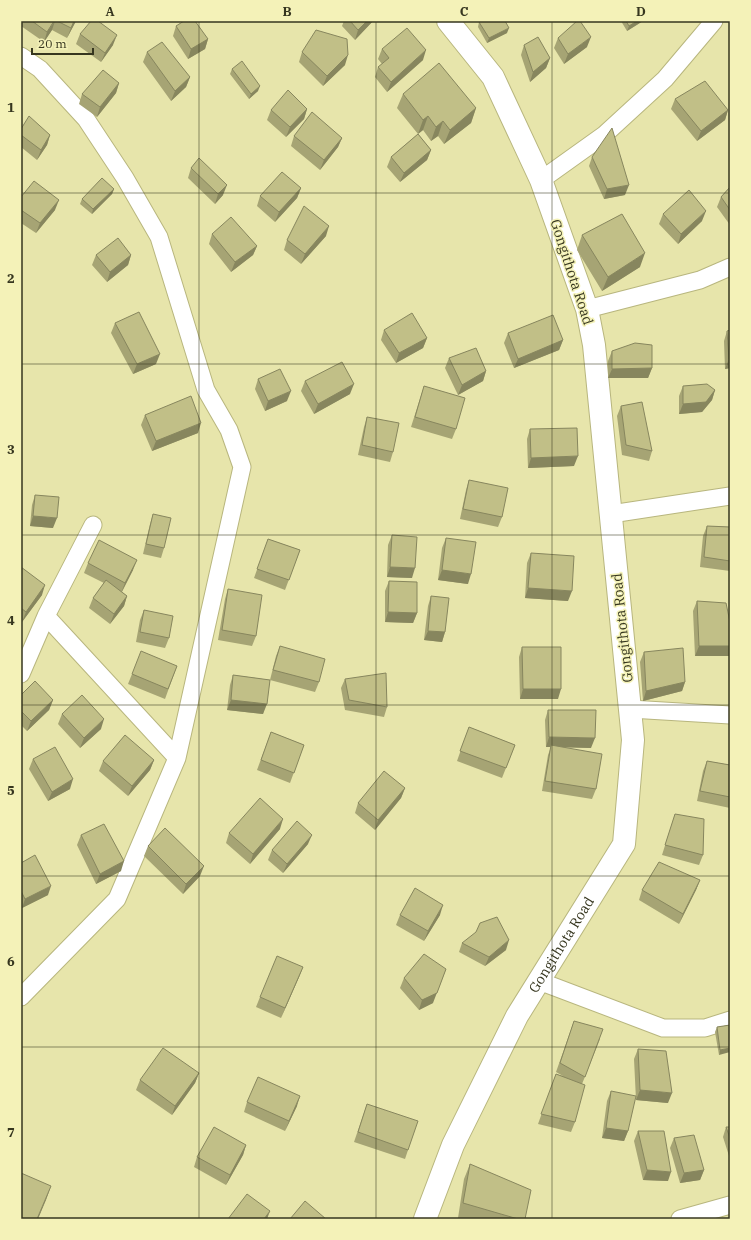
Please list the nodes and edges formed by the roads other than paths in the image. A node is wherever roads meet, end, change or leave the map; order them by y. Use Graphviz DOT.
graph roads {
  1 [pos="448,21"];
  2 [pos="714,21"];
  3 [pos="21,56"];
  4 [pos="541,180"];
  5 [pos="730,267"];
  6 [pos="587,309"];
  7 [pos="730,496"];
  8 [pos="611,514"];
  9 [pos="94,525"];
  10 [pos="46,616"];
  11 [pos="21,674"];
  12 [pos="630,709"];
  13 [pos="730,715"];
  14 [pos="177,758"];
  15 [pos="539,981"];
  16 [pos="21,996"];
  17 [pos="730,1020"];
  18 [pos="730,1205"];
  19 [pos="425,1219"];
  20 [pos="680,1219"];
  1 -- 4 [label="street, Gongithota Road"];
  2 -- 4 [label="street"];
  3 -- 14 [label="street"];
  4 -- 6 [label="street, Gongithota Road"];
  5 -- 6 [label="street"];
  6 -- 8 [label="street, Gongithota Road"];
  7 -- 8 [label="street"];
  8 -- 12 [label="street, Gongithota Road"];
  9 -- 10 [label="street"];
  10 -- 11 [label="street"];
  10 -- 14 [label="street"];
  12 -- 13 [label="street"];
  12 -- 15 [label="street, Gongithota Road"];
  14 -- 16 [label="street"];
  15 -- 17 [label="street"];
  15 -- 19 [label="street, Gongithota Road"];
  18 -- 20 [label="street"];
}
